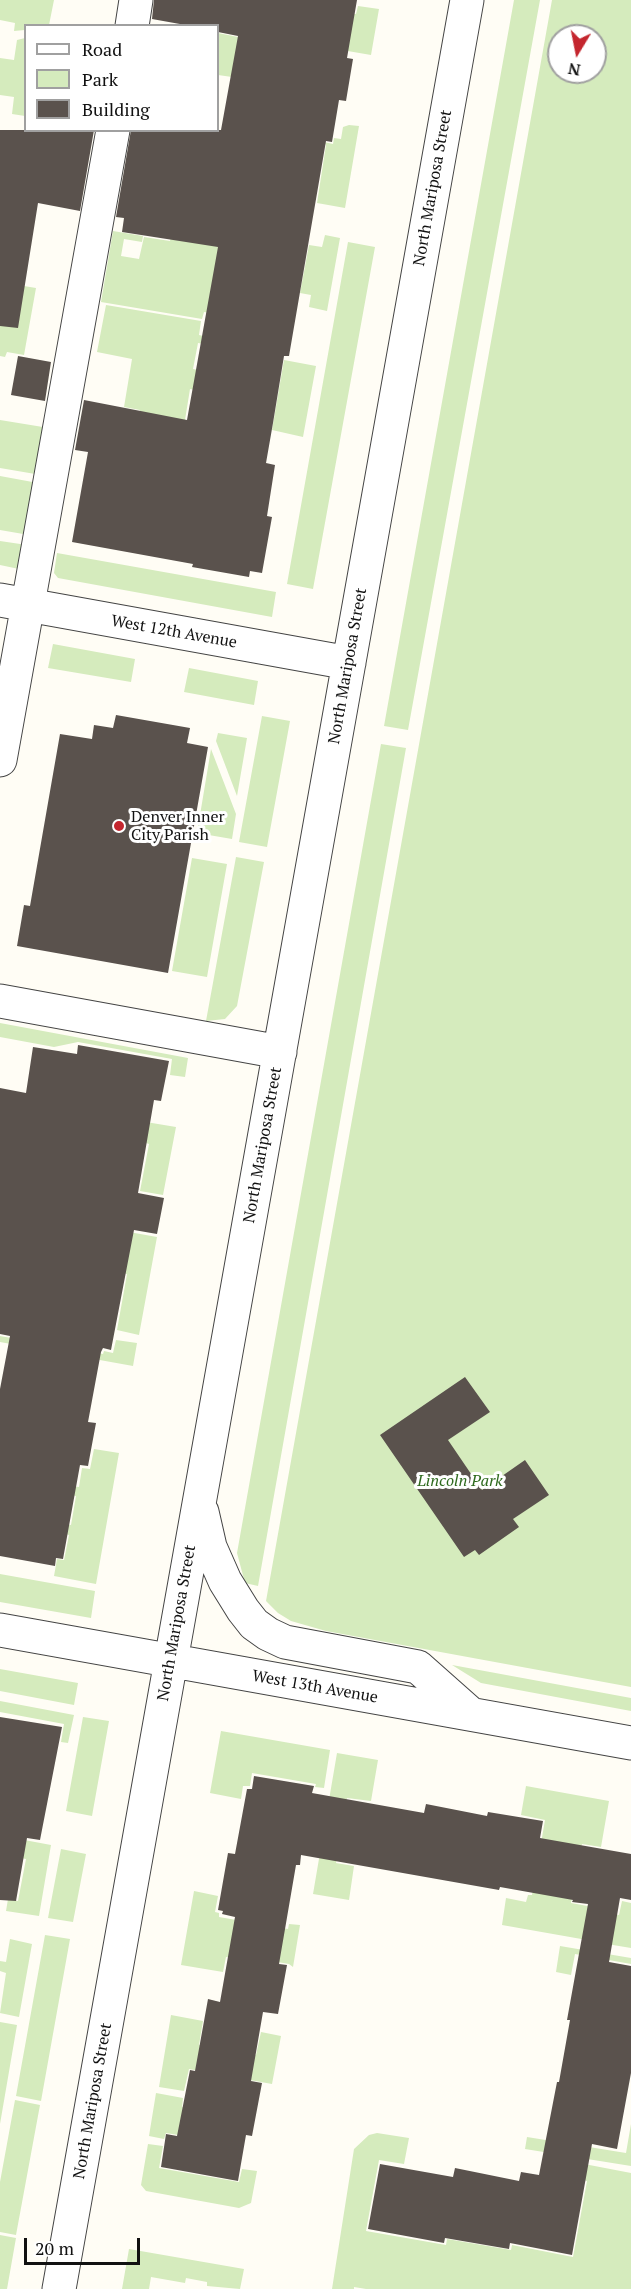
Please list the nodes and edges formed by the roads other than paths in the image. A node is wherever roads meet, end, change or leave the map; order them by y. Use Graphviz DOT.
graph roads {
  1 [pos="136,0"];
  2 [pos="467,0"];
  3 [pos="132,24"];
  4 [pos="113,132"];
  5 [pos="14,603"];
  6 [pos="349,663"];
  7 [pos="0,760"];
  8 [pos="0,1001"];
  9 [pos="280,1052"];
  10 [pos="201,1490"];
  11 [pos="0,1630"];
  12 [pos="171,1660"];
  13 [pos="471,1714"];
  14 [pos="631,1743"];
  15 [pos="59,2289"];
  1 -- 3 [label="street"];
  2 -- 6 [label="street, North Mariposa Street"];
  4 -- 5 [label="street"];
  5 -- 6 [label="street, West 12th Avenue"];
  5 -- 7 [label="street"];
  6 -- 9 [label="street, North Mariposa Street"];
  8 -- 9 [label="street"];
  9 -- 10 [label="street, North Mariposa Street"];
  10 -- 12 [label="street, North Mariposa Street"];
  10 -- 13 [label="street"];
  11 -- 12 [label="street, West 13th Avenue"];
  12 -- 13 [label="street, West 13th Avenue"];
  12 -- 15 [label="street, North Mariposa Street"];
  13 -- 14 [label="street, West 13th Avenue"];
}
